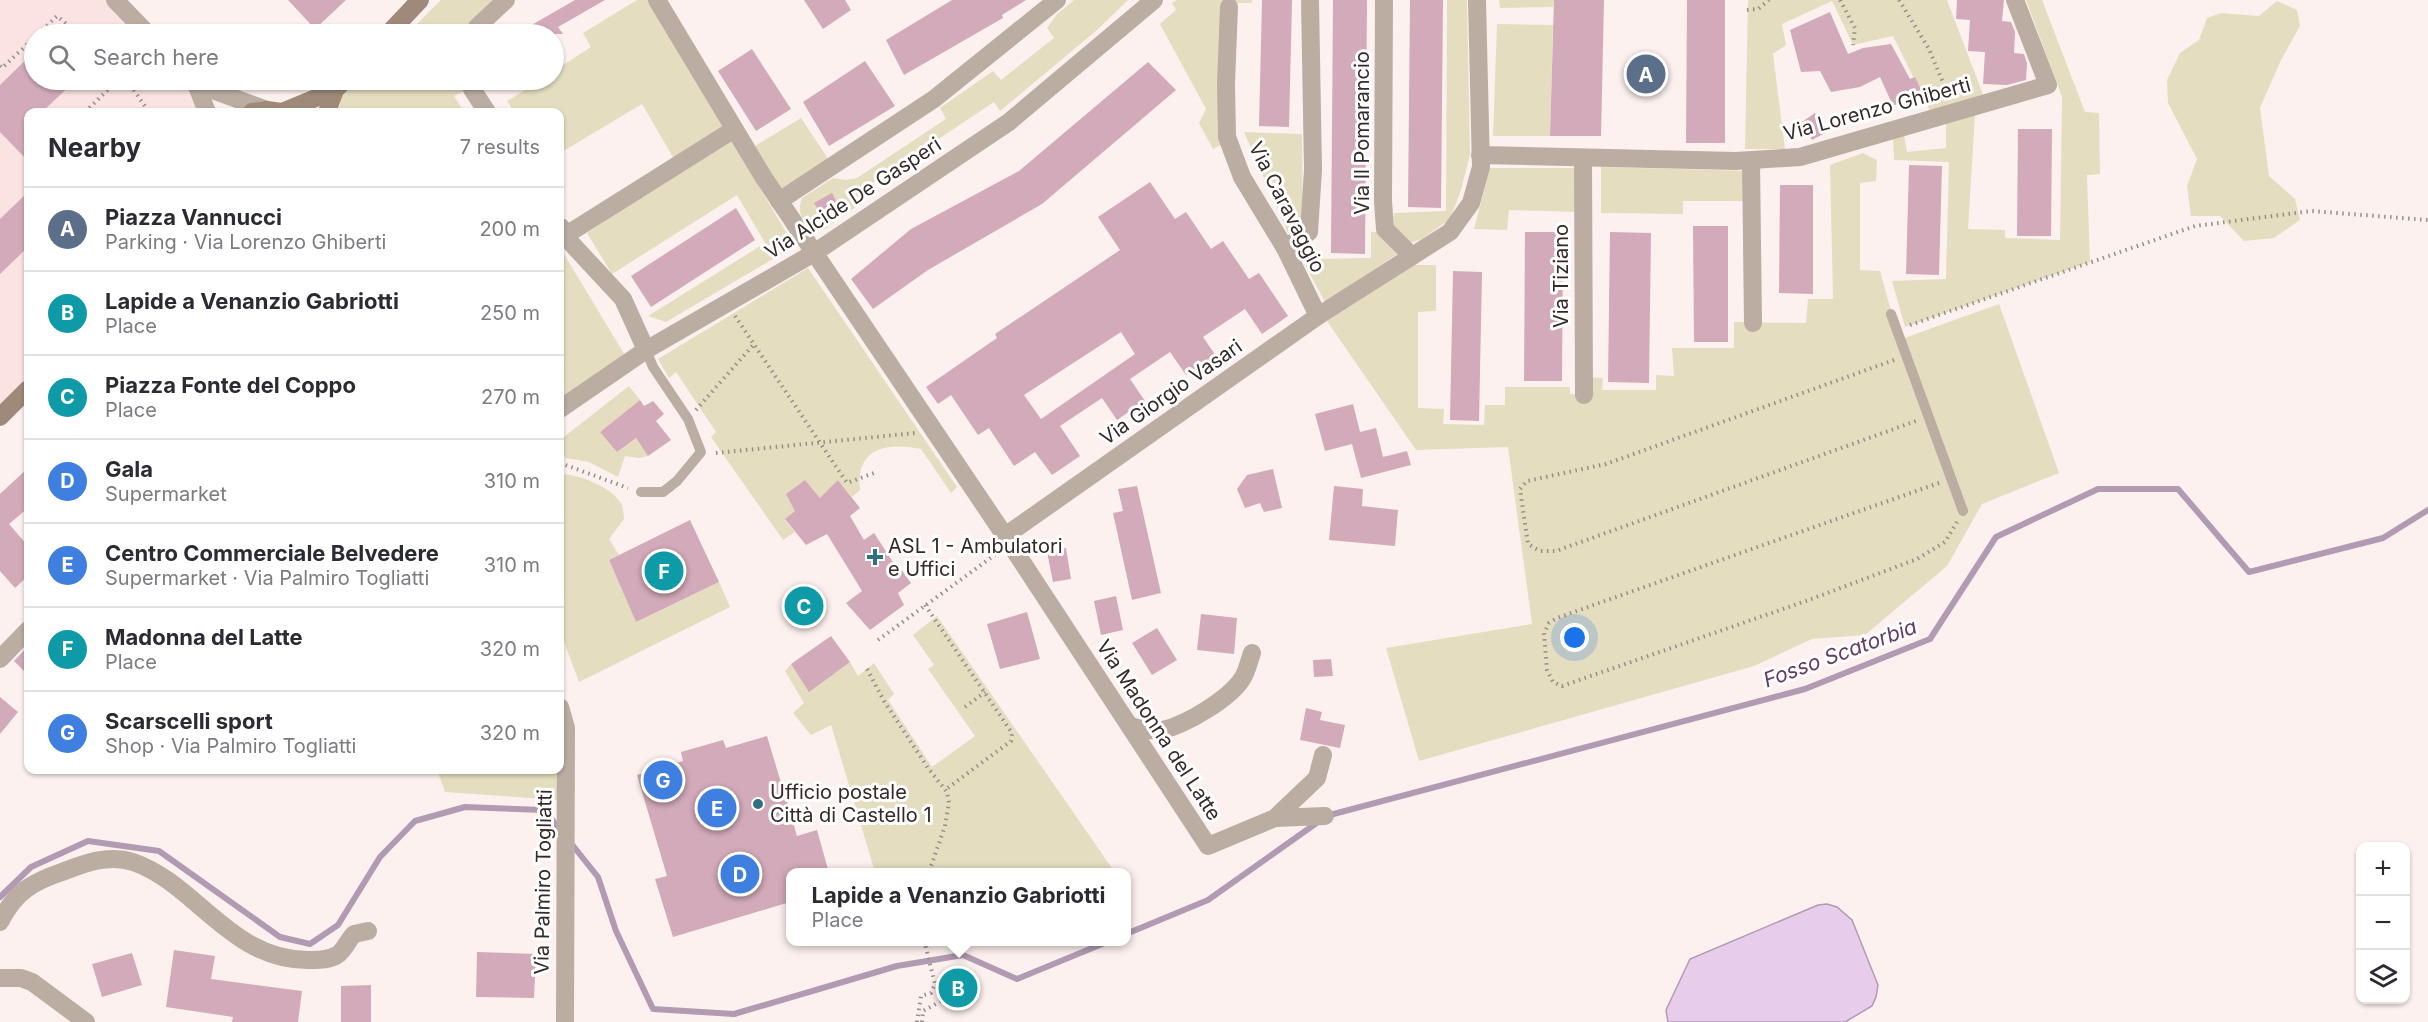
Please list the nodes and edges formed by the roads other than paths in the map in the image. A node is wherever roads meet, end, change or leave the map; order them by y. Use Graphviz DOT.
graph roads {
  1 [pos="115,0"];
  2 [pos="420,0"];
  3 [pos="506,0"];
  4 [pos="657,0"];
  5 [pos="1057,0"];
  6 [pos="1154,0"];
  7 [pos="1310,0"];
  8 [pos="1384,0"];
  9 [pos="1477,0"];
  10 [pos="2015,0"];
  11 [pos="1229,7"];
  12 [pos="138,24"];
  13 [pos="397,24"];
  14 [pos="480,24"];
  15 [pos="197,90"];
  16 [pos="215,90"];
  17 [pos="327,90"];
  18 [pos="338,90"];
  19 [pos="474,90"];
  20 [pos="205,108"];
  21 [pos="261,108"];
  22 [pos="281,108"];
  23 [pos="329,108"];
  24 [pos="485,108"];
  25 [pos="733,130"];
  26 [pos="1480,155"];
  27 [pos="1583,158"];
  28 [pos="1751,160"];
  29 [pos="779,201"];
  30 [pos="564,229"];
  31 [pos="564,231"];
  32 [pos="1285,248"];
  33 [pos="814,253"];
  34 [pos="1412,256"];
  35 [pos="1891,314"];
  36 [pos="1318,316"];
  37 [pos="1753,323"];
  38 [pos="646,350"];
  39 [pos="24,393"];
  40 [pos="1584,395"];
  41 [pos="564,406"];
  42 [pos="0,417"];
  43 [pos="641,492"];
  44 [pos="1963,511"];
  45 [pos="1005,536"];
  46 [pos="24,634"];
  47 [pos="1252,652"];
  48 [pos="0,659"];
  49 [pos="564,721"];
  50 [pos="1131,726"];
  51 [pos="1323,755"];
  52 [pos="1325,816"];
  53 [pos="1275,818"];
  54 [pos="0,921"];
  55 [pos="368,931"];
  56 [pos="0,978"];
  57 [pos="87,1022"];
  58 [pos="565,1022"];
  1 -- 12 [label="street"];
  2 -- 13 [label="main road"];
  3 -- 14 [label="street"];
  4 -- 25 [label="street"];
  5 -- 29 [label="street"];
  6 -- 33 [label="street, Via Alcide De Gasperi"];
  7 -- 32 [label="street"];
  8 -- 34 [label="street, Via Il Pomarancio"];
  9 -- 26 [label="street, Via Giorgio Vasari"];
  10 -- 28 [label="street, Via Lorenzo Ghiberti"];
  11 -- 32 [label="street, Via Caravaggio"];
  15 -- 20 [label="street"];
  16 -- 21 [label="street"];
  17 -- 22 [label="main road"];
  18 -- 23 [label="main road"];
  19 -- 24 [label="street"];
  25 -- 29 [label="street"];
  25 -- 30 [label="street"];
  26 -- 27 [label="street, Via Lorenzo Ghiberti"];
  26 -- 34 [label="street, Via Giorgio Vasari"];
  27 -- 28 [label="street, Via Lorenzo Ghiberti"];
  27 -- 40 [label="street, Via Tiziano"];
  28 -- 37 [label="street"];
  29 -- 33 [label="street"];
  31 -- 38 [label="street"];
  32 -- 36 [label="street, Via Caravaggio"];
  33 -- 38 [label="street, Via Alcide De Gasperi"];
  33 -- 45 [label="street"];
  34 -- 36 [label="street, Via Giorgio Vasari"];
  35 -- 44 [label="lane"];
  36 -- 45 [label="street, Via Giorgio Vasari"];
  38 -- 41 [label="street, Via Alcide De Gasperi"];
  38 -- 43 [label="lane"];
  39 -- 42 [label="main road"];
  45 -- 50 [label="street, Via Madonna del Latte"];
  46 -- 48 [label="street"];
  47 -- 50 [label="street"];
  49 -- 58 [label="street, Via Palmiro Togliatti"];
  50 -- 53 [label="street, Via Madonna del Latte"];
  51 -- 53 [label="street"];
  52 -- 53 [label="street, Via Madonna del Latte"];
  54 -- 55 [label="street"];
  56 -- 57 [label="street"];
}
